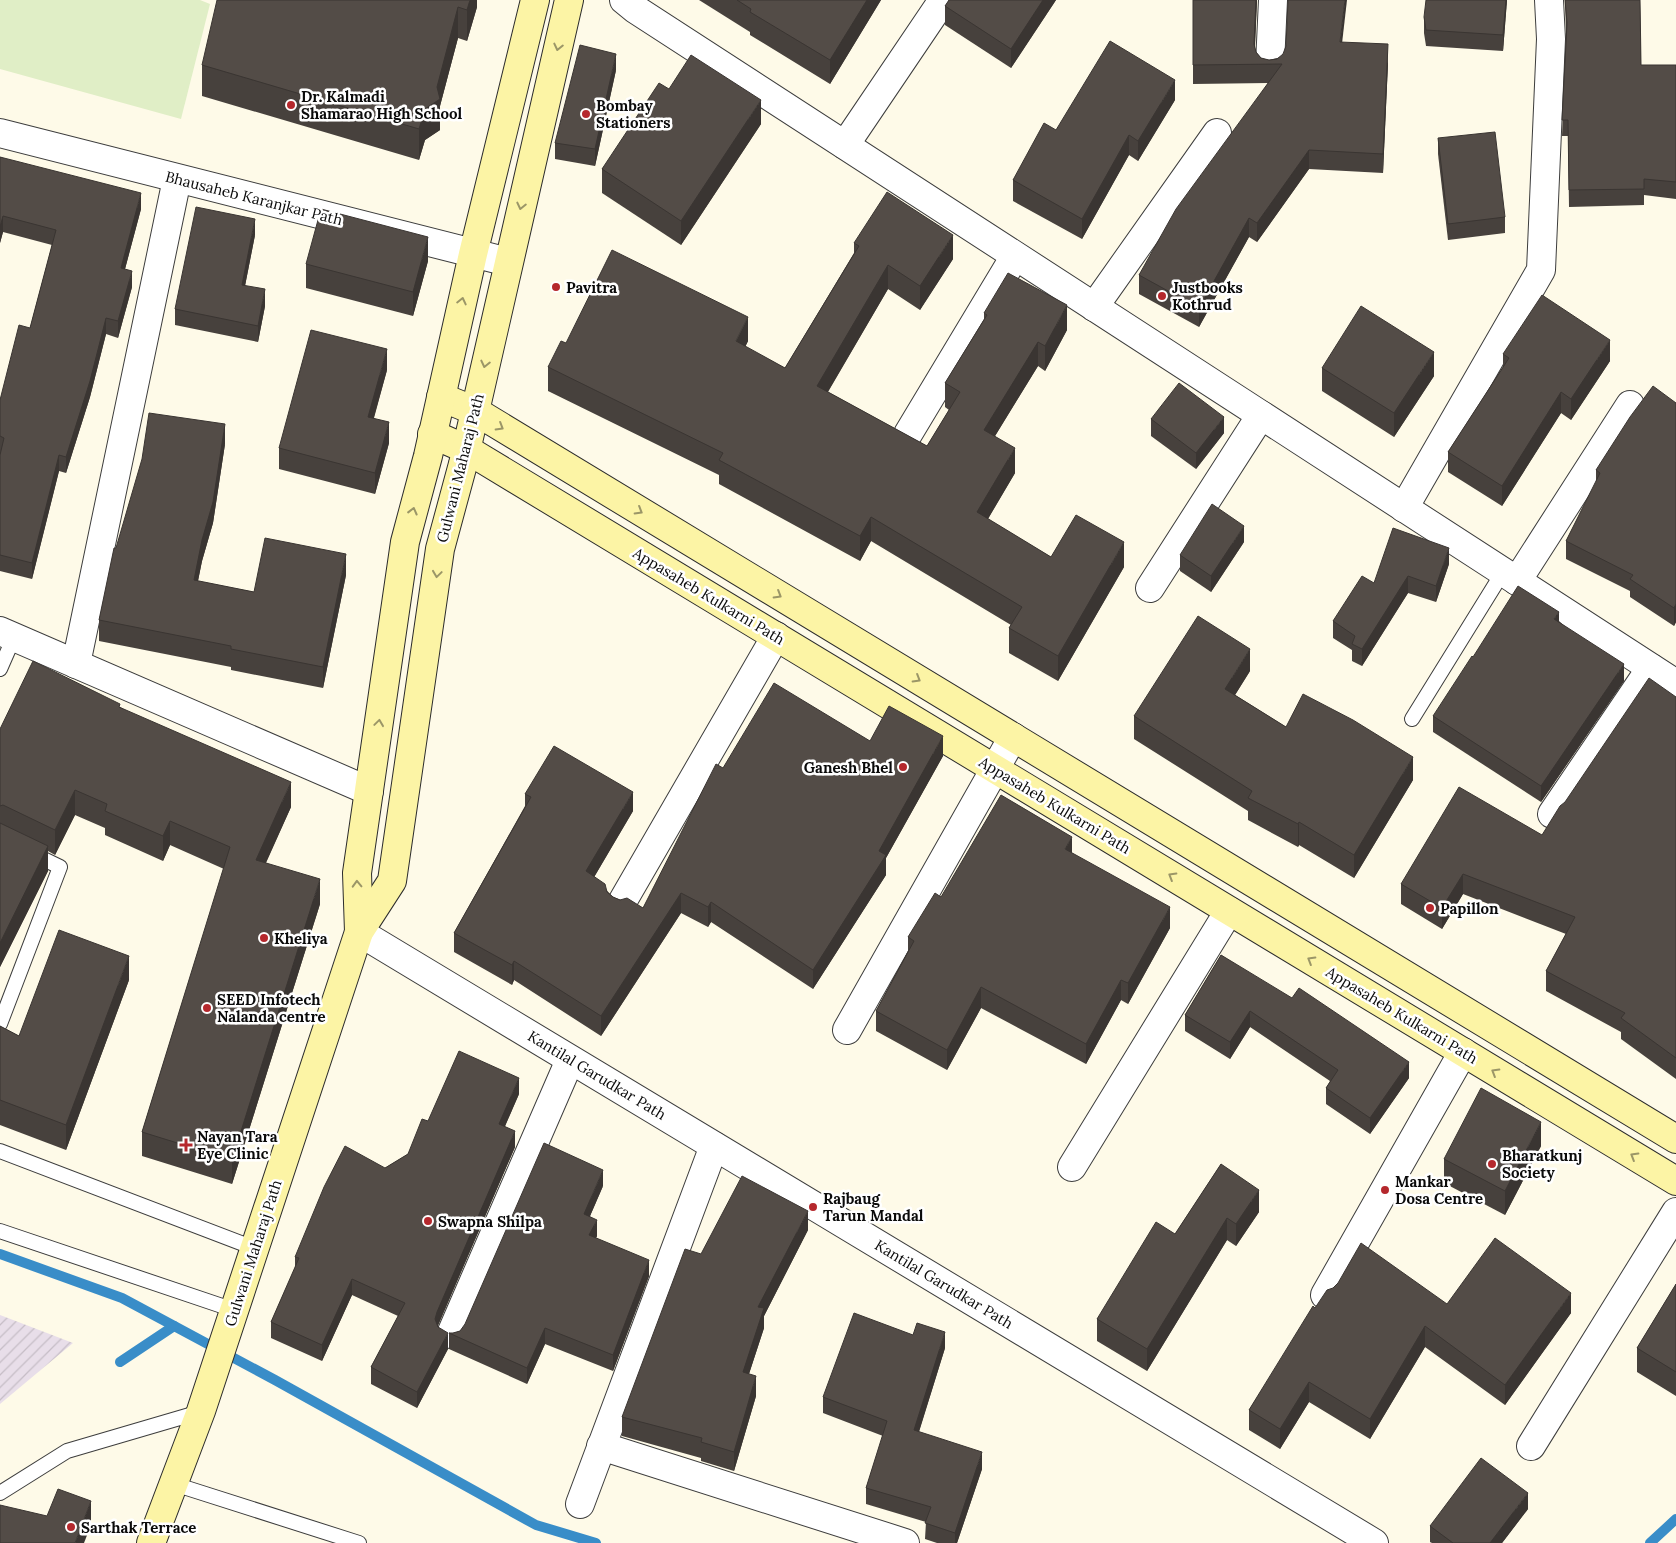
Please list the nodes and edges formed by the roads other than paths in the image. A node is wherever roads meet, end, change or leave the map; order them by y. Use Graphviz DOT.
graph roads {
  1 [pos="535,0"];
  2 [pos="569,0"];
  3 [pos="624,0"];
  4 [pos="943,0"];
  5 [pos="1273,0"];
  6 [pos="1549,0"];
  7 [pos="1270,64"];
  8 [pos="0,133"];
  9 [pos="1217,133"];
  10 [pos="844,145"];
  11 [pos="177,178"];
  12 [pos="473,254"];
  13 [pos="1016,256"];
  14 [pos="508,262"];
  15 [pos="1094,307"];
  16 [pos="441,397"];
  17 [pos="1630,405"];
  18 [pos="475,411"];
  19 [pos="1261,415"];
  20 [pos="432,434"];
  21 [pos="908,434"];
  22 [pos="466,449"];
  23 [pos="1404,508"];
  24 [pos="1510,577"];
  25 [pos="1150,588"];
  26 [pos="7,634"];
  27 [pos="776,636"];
  28 [pos="76,664"];
  29 [pos="1651,668"];
  30 [pos="0,669"];
  31 [pos="1676,684"];
  32 [pos="1412,719"];
  33 [pos="1014,738"];
  34 [pos="996,769"];
  35 [pos="369,791"];
  36 [pos="1552,814"];
  37 [pos="0,838"];
  38 [pos="621,904"];
  39 [pos="1229,911"];
  40 [pos="359,932"];
  41 [pos="0,1024"];
  42 [pos="847,1030"];
  43 [pos="1464,1052"];
  44 [pos="570,1060"];
  45 [pos="1676,1139"];
  46 [pos="714,1146"];
  47 [pos="0,1151"];
  48 [pos="1072,1167"];
  49 [pos="1676,1181"];
  50 [pos="1676,1212"];
  51 [pos="0,1231"];
  52 [pos="254,1248"];
  53 [pos="1325,1295"];
  54 [pos="234,1310"];
  55 [pos="451,1334"];
  56 [pos="201,1411"];
  57 [pos="601,1446"];
  58 [pos="1531,1446"];
  59 [pos="174,1484"];
  60 [pos="0,1493"];
  61 [pos="580,1504"];
  62 [pos="151,1543"];
  63 [pos="359,1543"];
  64 [pos="906,1543"];
  65 [pos="1374,1543"];
  1 -- 12 [label="street, Gulwani Maharaj Path"];
  2 -- 14 [label="street, Gulwani Maharaj Path, one-way"];
  3 -- 10 [label="street"];
  4 -- 10 [label="street"];
  5 -- 7 [label="street"];
  6 -- 23 [label="street"];
  8 -- 11 [label="street, Bhausaheb Karanjkar Path"];
  9 -- 15 [label="street"];
  10 -- 13 [label="street"];
  11 -- 12 [label="street, Bhausaheb Karanjkar Path"];
  11 -- 28 [label="street"];
  12 -- 14 [label="street, Bhausaheb Karanjkar Path"];
  16 -- 12 [label="street, Gulwani Maharaj Path, one-way"];
  13 -- 15 [label="street"];
  13 -- 21 [label="street"];
  14 -- 18 [label="street, Gulwani Maharaj Path, one-way"];
  15 -- 19 [label="street"];
  16 -- 18 [label="street"];
  16 -- 20 [label="street, Gulwani Maharaj Path"];
  17 -- 24 [label="street"];
  18 -- 22 [label="street, Gulwani Maharaj Path"];
  18 -- 33 [label="street, one-way"];
  19 -- 23 [label="street"];
  19 -- 25 [label="street"];
  20 -- 22 [label="street, Appasaheb Kulkarni Path"];
  35 -- 20 [label="street, Gulwani Maharaj Path, one-way"];
  22 -- 27 [label="street, Appasaheb Kulkarni Path"];
  22 -- 40 [label="street, Gulwani Maharaj Path, one-way"];
  23 -- 24 [label="street"];
  24 -- 29 [label="street"];
  24 -- 32 [label="lane"];
  26 -- 28 [label="street"];
  26 -- 30 [label="lane"];
  27 -- 34 [label="street, Appasaheb Kulkarni Path"];
  27 -- 38 [label="street"];
  28 -- 35 [label="street"];
  29 -- 31 [label="street"];
  29 -- 36 [label="street"];
  33 -- 34 [label="street"];
  33 -- 45 [label="street"];
  39 -- 34 [label="street, Appasaheb Kulkarni Path, one-way"];
  34 -- 42 [label="street"];
  40 -- 35 [label="street, Gulwani Maharaj Path, one-way"];
  37 -- 41 [label="lane"];
  43 -- 39 [label="street, Appasaheb Kulkarni Path, one-way"];
  39 -- 48 [label="street"];
  40 -- 44 [label="street, Kantilal Garudkar Path"];
  40 -- 52 [label="street, Gulwani Maharaj Path"];
  49 -- 43 [label="street, Appasaheb Kulkarni Path, one-way"];
  43 -- 53 [label="street"];
  44 -- 46 [label="street, Kantilal Garudkar Path"];
  44 -- 55 [label="street"];
  46 -- 57 [label="street"];
  46 -- 65 [label="street, Kantilal Garudkar Path"];
  47 -- 52 [label="lane"];
  50 -- 58 [label="street"];
  51 -- 54 [label="lane"];
  52 -- 54 [label="street, Gulwani Maharaj Path"];
  54 -- 56 [label="street, Gulwani Maharaj Path"];
  56 -- 59 [label="street, Gulwani Maharaj Path"];
  56 -- 60 [label="lane"];
  57 -- 61 [label="street"];
  57 -- 64 [label="street"];
  59 -- 62 [label="street, Gulwani Maharaj Path"];
  59 -- 63 [label="lane"];
}
